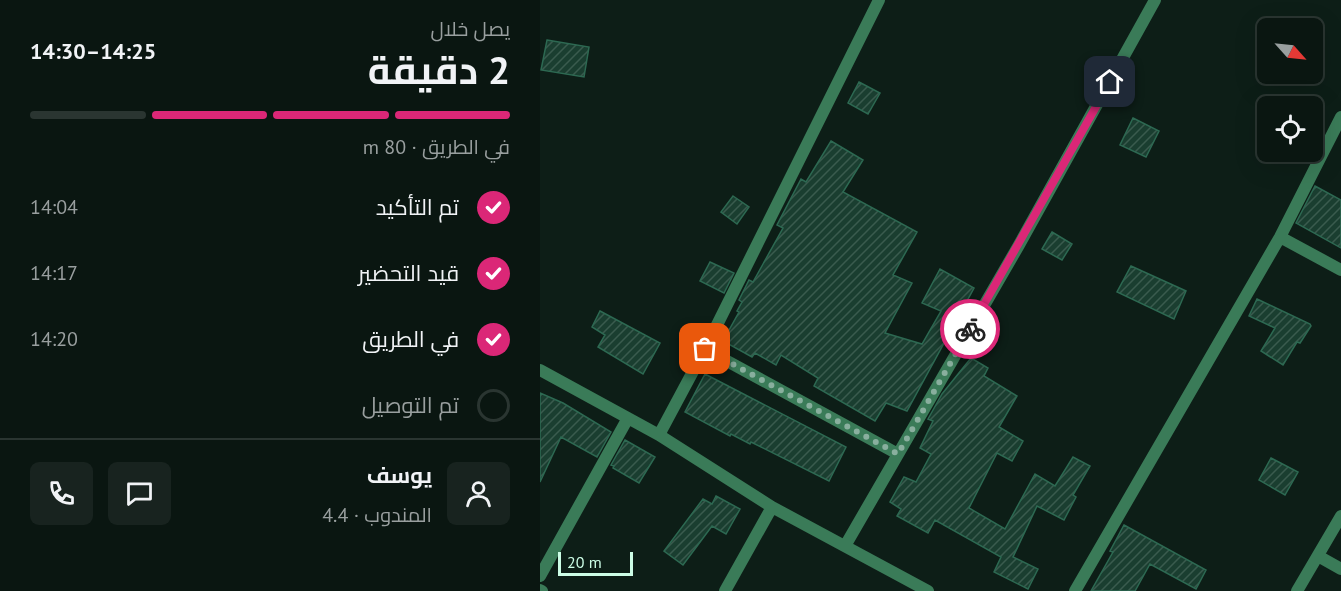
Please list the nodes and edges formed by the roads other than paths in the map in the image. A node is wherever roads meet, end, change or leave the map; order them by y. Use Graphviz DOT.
graph roads {
  1 [pos="879,0"];
  2 [pos="1155,0"];
  3 [pos="1341,117"];
  4 [pos="1280,237"];
  5 [pos="1341,270"];
  6 [pos="705,349"];
  7 [pos="540,370"];
  8 [pos="628,418"];
  9 [pos="659,435"];
  10 [pos="898,454"];
  11 [pos="772,507"];
  12 [pos="1341,516"];
  13 [pos="845,546"];
  14 [pos="1318,556"];
  15 [pos="1341,569"];
  16 [pos="540,576"];
  17 [pos="725,591"];
  18 [pos="928,591"];
  19 [pos="1075,591"];
  20 [pos="1298,591"];
  1 -- 6 [label="street"];
  2 -- 10 [label="street"];
  3 -- 4 [label="street"];
  4 -- 5 [label="street"];
  4 -- 19 [label="street"];
  6 -- 9 [label="street"];
  6 -- 10 [label="street"];
  7 -- 8 [label="street"];
  8 -- 9 [label="street"];
  8 -- 16 [label="street"];
  9 -- 11 [label="street"];
  10 -- 13 [label="street"];
  11 -- 13 [label="street"];
  11 -- 17 [label="street"];
  12 -- 14 [label="street"];
  13 -- 18 [label="street"];
  14 -- 15 [label="street"];
  14 -- 20 [label="street"];
}
